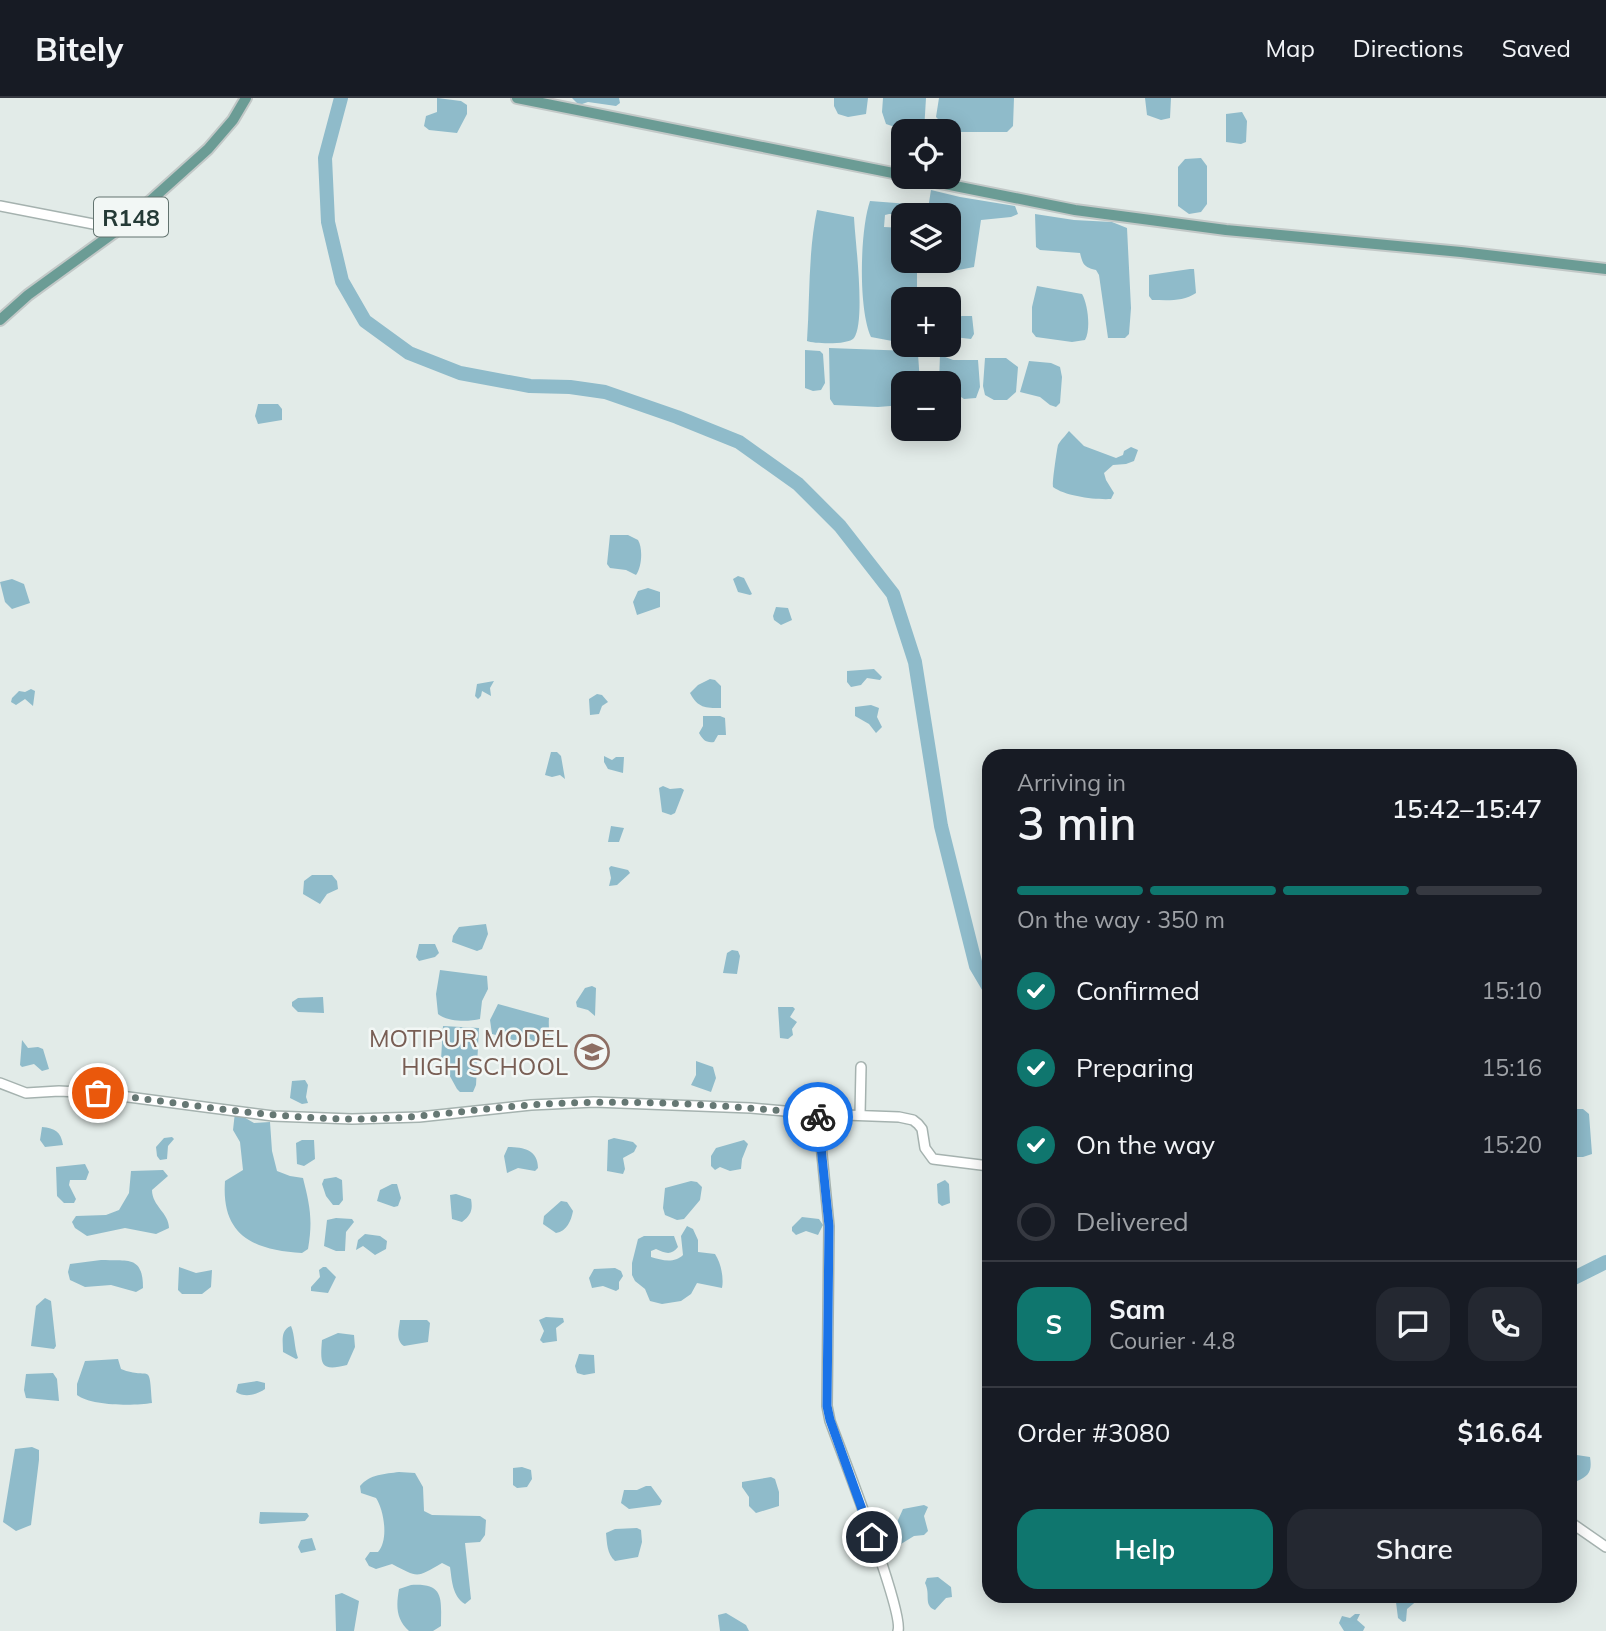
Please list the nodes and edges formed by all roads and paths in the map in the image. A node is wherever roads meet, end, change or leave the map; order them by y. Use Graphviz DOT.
graph roads {
  1 [pos="246,98"];
  2 [pos="517,98"];
  3 [pos="891,173"];
  4 [pos="961,187"];
  5 [pos="0,206"];
  6 [pos="119,229"];
  7 [pos="1606,269"];
  8 [pos="0,320"];
  9 [pos="861,1067"];
  10 [pos="0,1083"];
  11 [pos="818,1114"];
  12 [pos="860,1115"];
  13 [pos="982,1165"];
  14 [pos="1577,1527"];
  15 [pos="1606,1547"];
  16 [pos="898,1631"];
  1 -- 6 [label="main road, R148"];
  2 -- 3 [label="main road"];
  4 -- 7 [label="main road"];
  5 -- 6 [label="street"];
  6 -- 8 [label="main road, R148"];
  9 -- 12 [label="street"];
  10 -- 11 [label="street"];
  11 -- 12 [label="street"];
  11 -- 16 [label="street"];
  12 -- 13 [label="street"];
  14 -- 15 [label="street"];
}
